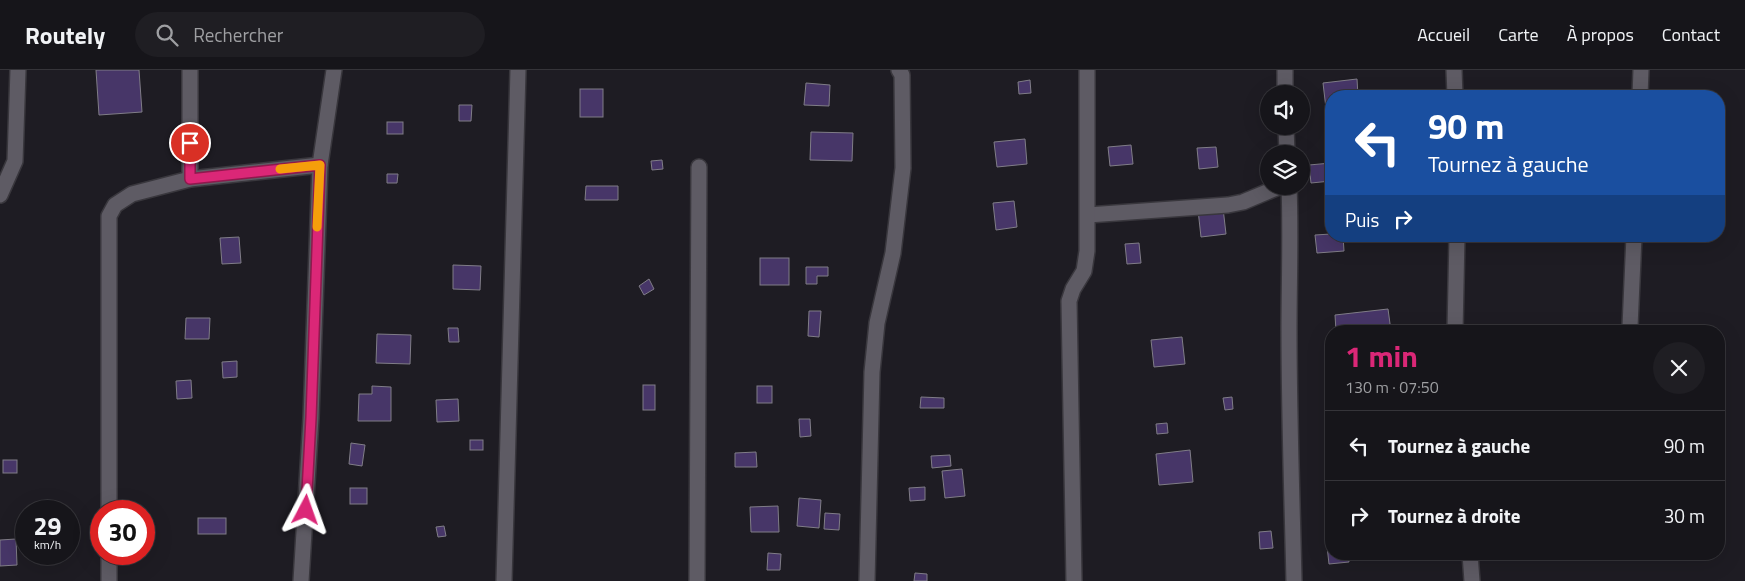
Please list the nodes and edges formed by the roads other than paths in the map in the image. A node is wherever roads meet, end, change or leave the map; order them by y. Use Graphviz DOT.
graph roads {
  1 [pos="18,70"];
  2 [pos="190,70"];
  3 [pos="334,70"];
  4 [pos="518,70"];
  5 [pos="899,70"];
  6 [pos="1087,70"];
  7 [pos="1285,70"];
  8 [pos="1454,70"];
  9 [pos="1641,70"];
  10 [pos="1285,85"];
  11 [pos="1454,90"];
  12 [pos="1640,90"];
  13 [pos="320,165"];
  14 [pos="700,167"];
  15 [pos="190,179"];
  16 [pos="0,195"];
  17 [pos="1261,195"];
  18 [pos="1289,195"];
  19 [pos="1088,215"];
  20 [pos="1457,242"];
  21 [pos="1634,242"];
  22 [pos="1455,325"];
  23 [pos="1630,325"];
  24 [pos="109,500"];
  25 [pos="1470,560"];
  26 [pos="109,565"];
  27 [pos="109,581"];
  28 [pos="301,581"];
  29 [pos="504,581"];
  30 [pos="697,581"];
  31 [pos="867,581"];
  32 [pos="1074,581"];
  33 [pos="1294,581"];
  34 [pos="1472,581"];
  1 -- 16 [label="street"];
  2 -- 15 [label="street"];
  3 -- 13 [label="street"];
  4 -- 29 [label="street"];
  5 -- 31 [label="street"];
  6 -- 19 [label="street"];
  7 -- 10 [label="street"];
  8 -- 11 [label="street"];
  9 -- 12 [label="street"];
  13 -- 15 [label="street"];
  13 -- 28 [label="street"];
  14 -- 30 [label="street"];
  15 -- 24 [label="street"];
  17 -- 19 [label="street"];
  18 -- 33 [label="street"];
  19 -- 32 [label="street"];
  20 -- 22 [label="street"];
  21 -- 23 [label="street"];
  25 -- 34 [label="street"];
  26 -- 27 [label="street"];
}
